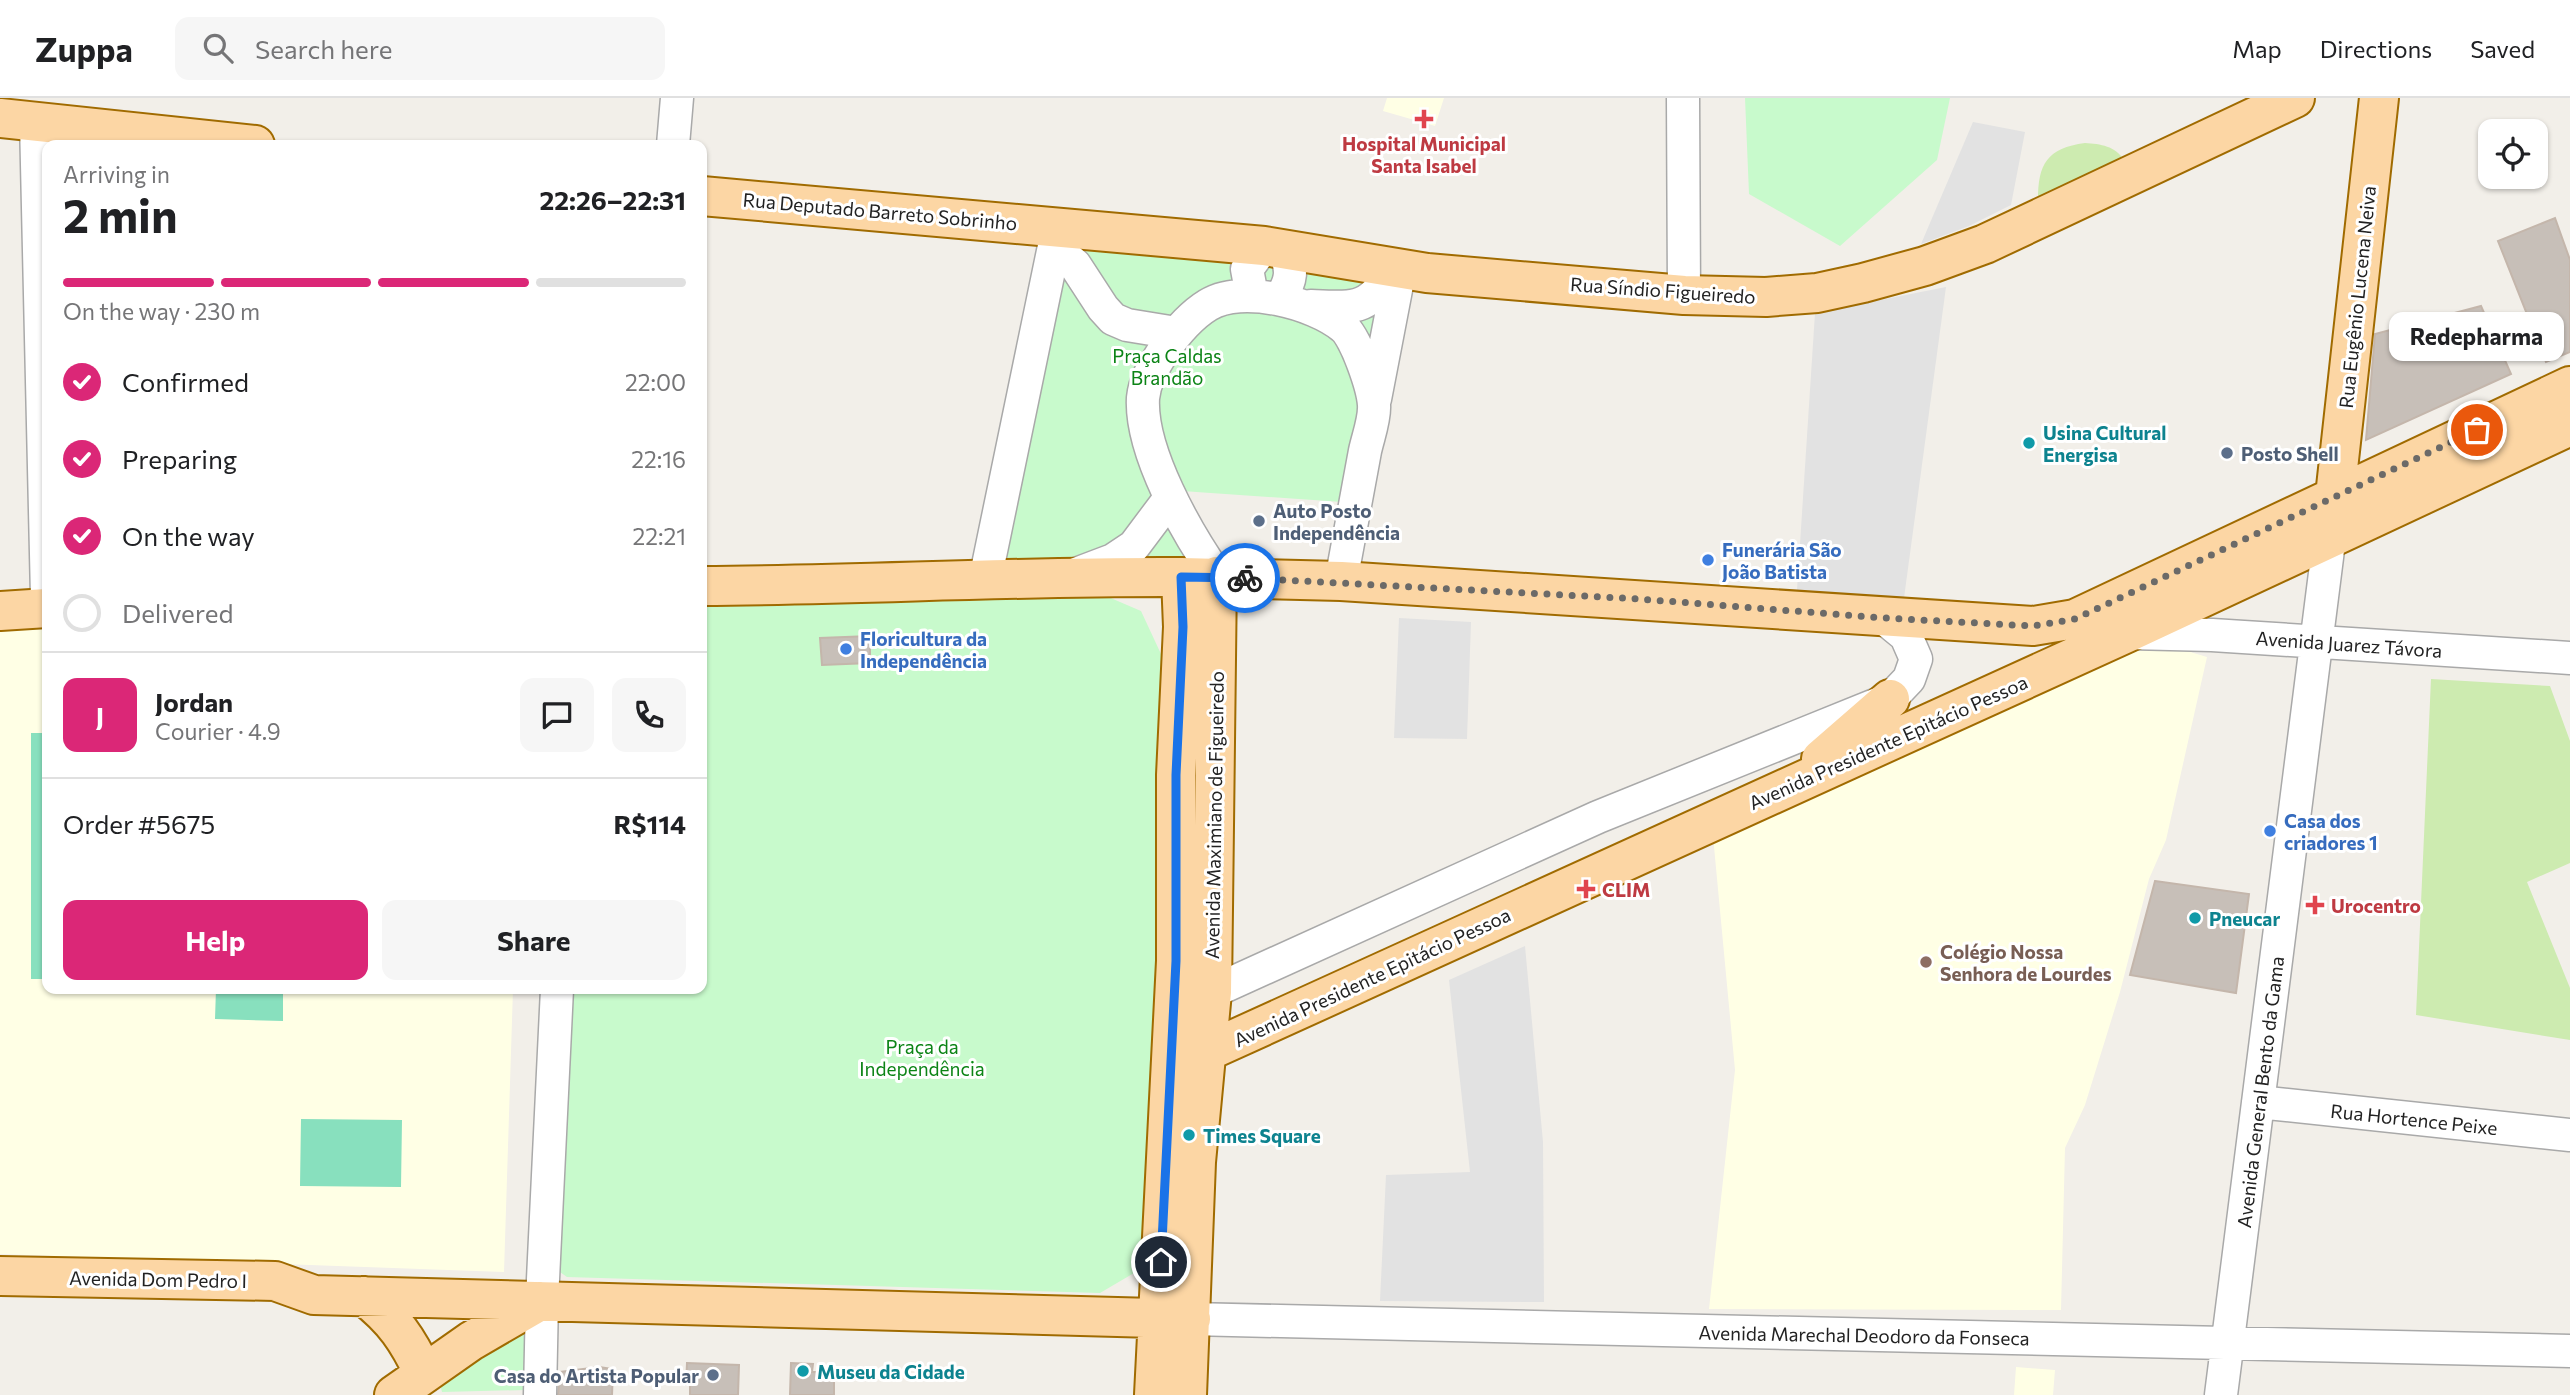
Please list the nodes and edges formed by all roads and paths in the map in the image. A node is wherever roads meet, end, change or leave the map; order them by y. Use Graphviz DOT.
graph roads {
  1 [pos="677,98"];
  2 [pos="1683,98"];
  3 [pos="2295,98"];
  4 [pos="2379,98"];
  5 [pos="18,119"];
  6 [pos="209,140"];
  7 [pos="673,140"];
  8 [pos="707,197"];
  9 [pos="1056,237"];
  10 [pos="1274,248"];
  11 [pos="1397,269"];
  12 [pos="1684,295"];
  13 [pos="1278,300"];
  14 [pos="1176,332"];
  15 [pos="2570,386"];
  16 [pos="1374,405"];
  17 [pos="2570,426"];
  18 [pos="2335,496"];
  19 [pos="1170,498"];
  20 [pos="42,515"];
  21 [pos="2329,539"];
  22 [pos="1068,576"];
  23 [pos="1199,576"];
  24 [pos="985,580"];
  25 [pos="1340,581"];
  26 [pos="707,586"];
  27 [pos="42,608"];
  28 [pos="0,611"];
  29 [pos="1884,618"];
  30 [pos="2127,633"];
  31 [pos="2318,642"];
  32 [pos="2569,662"];
  33 [pos="1890,699"];
  34 [pos="1787,788"];
  35 [pos="1212,992"];
  36 [pos="538,994"];
  37 [pos="556,994"];
  38 [pos="1204,1053"];
  39 [pos="2258,1102"];
  40 [pos="2570,1135"];
  41 [pos="0,1276"];
  42 [pos="314,1295"];
  43 [pos="364,1296"];
  44 [pos="534,1300"];
  45 [pos="0,1301"];
  46 [pos="1174,1318"];
  47 [pos="2227,1343"];
  48 [pos="2570,1352"];
  49 [pos="417,1388"];
  50 [pos="540,1395"];
  51 [pos="1154,1395"];
  52 [pos="1187,1395"];
  53 [pos="2221,1395"];
  1 -- 7 [label="street"];
  2 -- 12 [label="street"];
  3 -- 12 [label="main road, Rua Síndio Figueiredo"];
  4 -- 18 [label="main road, Rua Eugênio Lucena Neiva"];
  5 -- 6 [label="main road"];
  5 -- 20 [label="street"];
  8 -- 9 [label="main road, Rua Deputado Barreto Sobrinho"];
  9 -- 10 [label="main road"];
  9 -- 14 [label="street"];
  9 -- 24 [label="street"];
  10 -- 11 [label="main road"];
  10 -- 13 [label="street"];
  10 -- 13 [label="street"];
  11 -- 12 [label="main road, Rua Síndio Figueiredo"];
  11 -- 13 [label="street"];
  11 -- 16 [label="street"];
  13 -- 14 [label="street"];
  13 -- 16 [label="street"];
  14 -- 19 [label="street"];
  15 -- 18 [label="main road"];
  16 -- 25 [label="street"];
  17 -- 21 [label="main road, Avenida Presidente Epitácio Pessoa"];
  18 -- 21 [label="street, Avenida General Bento da Gama"];
  18 -- 29 [label="main road"];
  19 -- 22 [label="street"];
  19 -- 23 [label="street"];
  21 -- 30 [label="main road, Avenida Presidente Epitácio Pessoa"];
  21 -- 31 [label="street, Avenida General Bento da Gama"];
  22 -- 23 [label="main road"];
  22 -- 24 [label="main road"];
  23 -- 25 [label="main road"];
  23 -- 35 [label="main road, Avenida Maximiano de Figueiredo"];
  23 -- 46 [label="main road"];
  24 -- 26 [label="main road"];
  25 -- 29 [label="main road"];
  27 -- 28 [label="main road"];
  29 -- 33 [label="street, Avenida Presidente Epitácio Pessoa"];
  30 -- 31 [label="street, Avenida Juarez Távora"];
  30 -- 34 [label="main road, Avenida Presidente Epitácio Pessoa"];
  31 -- 32 [label="street, Avenida Juarez Távora"];
  31 -- 39 [label="street, Avenida General Bento da Gama"];
  33 -- 34 [label="main road"];
  33 -- 35 [label="street, Avenida Presidente Epitácio Pessoa"];
  34 -- 38 [label="main road, Avenida Presidente Epitácio Pessoa"];
  35 -- 38 [label="main road, Avenida Maximiano de Figueiredo"];
  36 -- 44 [label="street"];
  37 -- 44 [label="street"];
  38 -- 46 [label="main road"];
  39 -- 40 [label="street, Rua Hortence Peixe"];
  39 -- 47 [label="street, Avenida General Bento da Gama"];
  41 -- 42 [label="main road, Avenida Dom Pedro I"];
  42 -- 43 [label="main road, Avenida Dom Pedro I"];
  42 -- 45 [label="main road, Avenida Dom Pedro I"];
  43 -- 44 [label="main road, Avenida Dom Pedro I"];
  43 -- 49 [label="main road"];
  44 -- 46 [label="main road"];
  44 -- 49 [label="main road"];
  44 -- 50 [label="street"];
  46 -- 47 [label="street, Avenida Marechal Deodoro da Fonseca"];
  46 -- 51 [label="main road"];
  46 -- 52 [label="main road"];
  47 -- 48 [label="street, Avenida Marechal Deodoro da Fonseca"];
  47 -- 53 [label="street, Avenida General Bento da Gama"];
}
